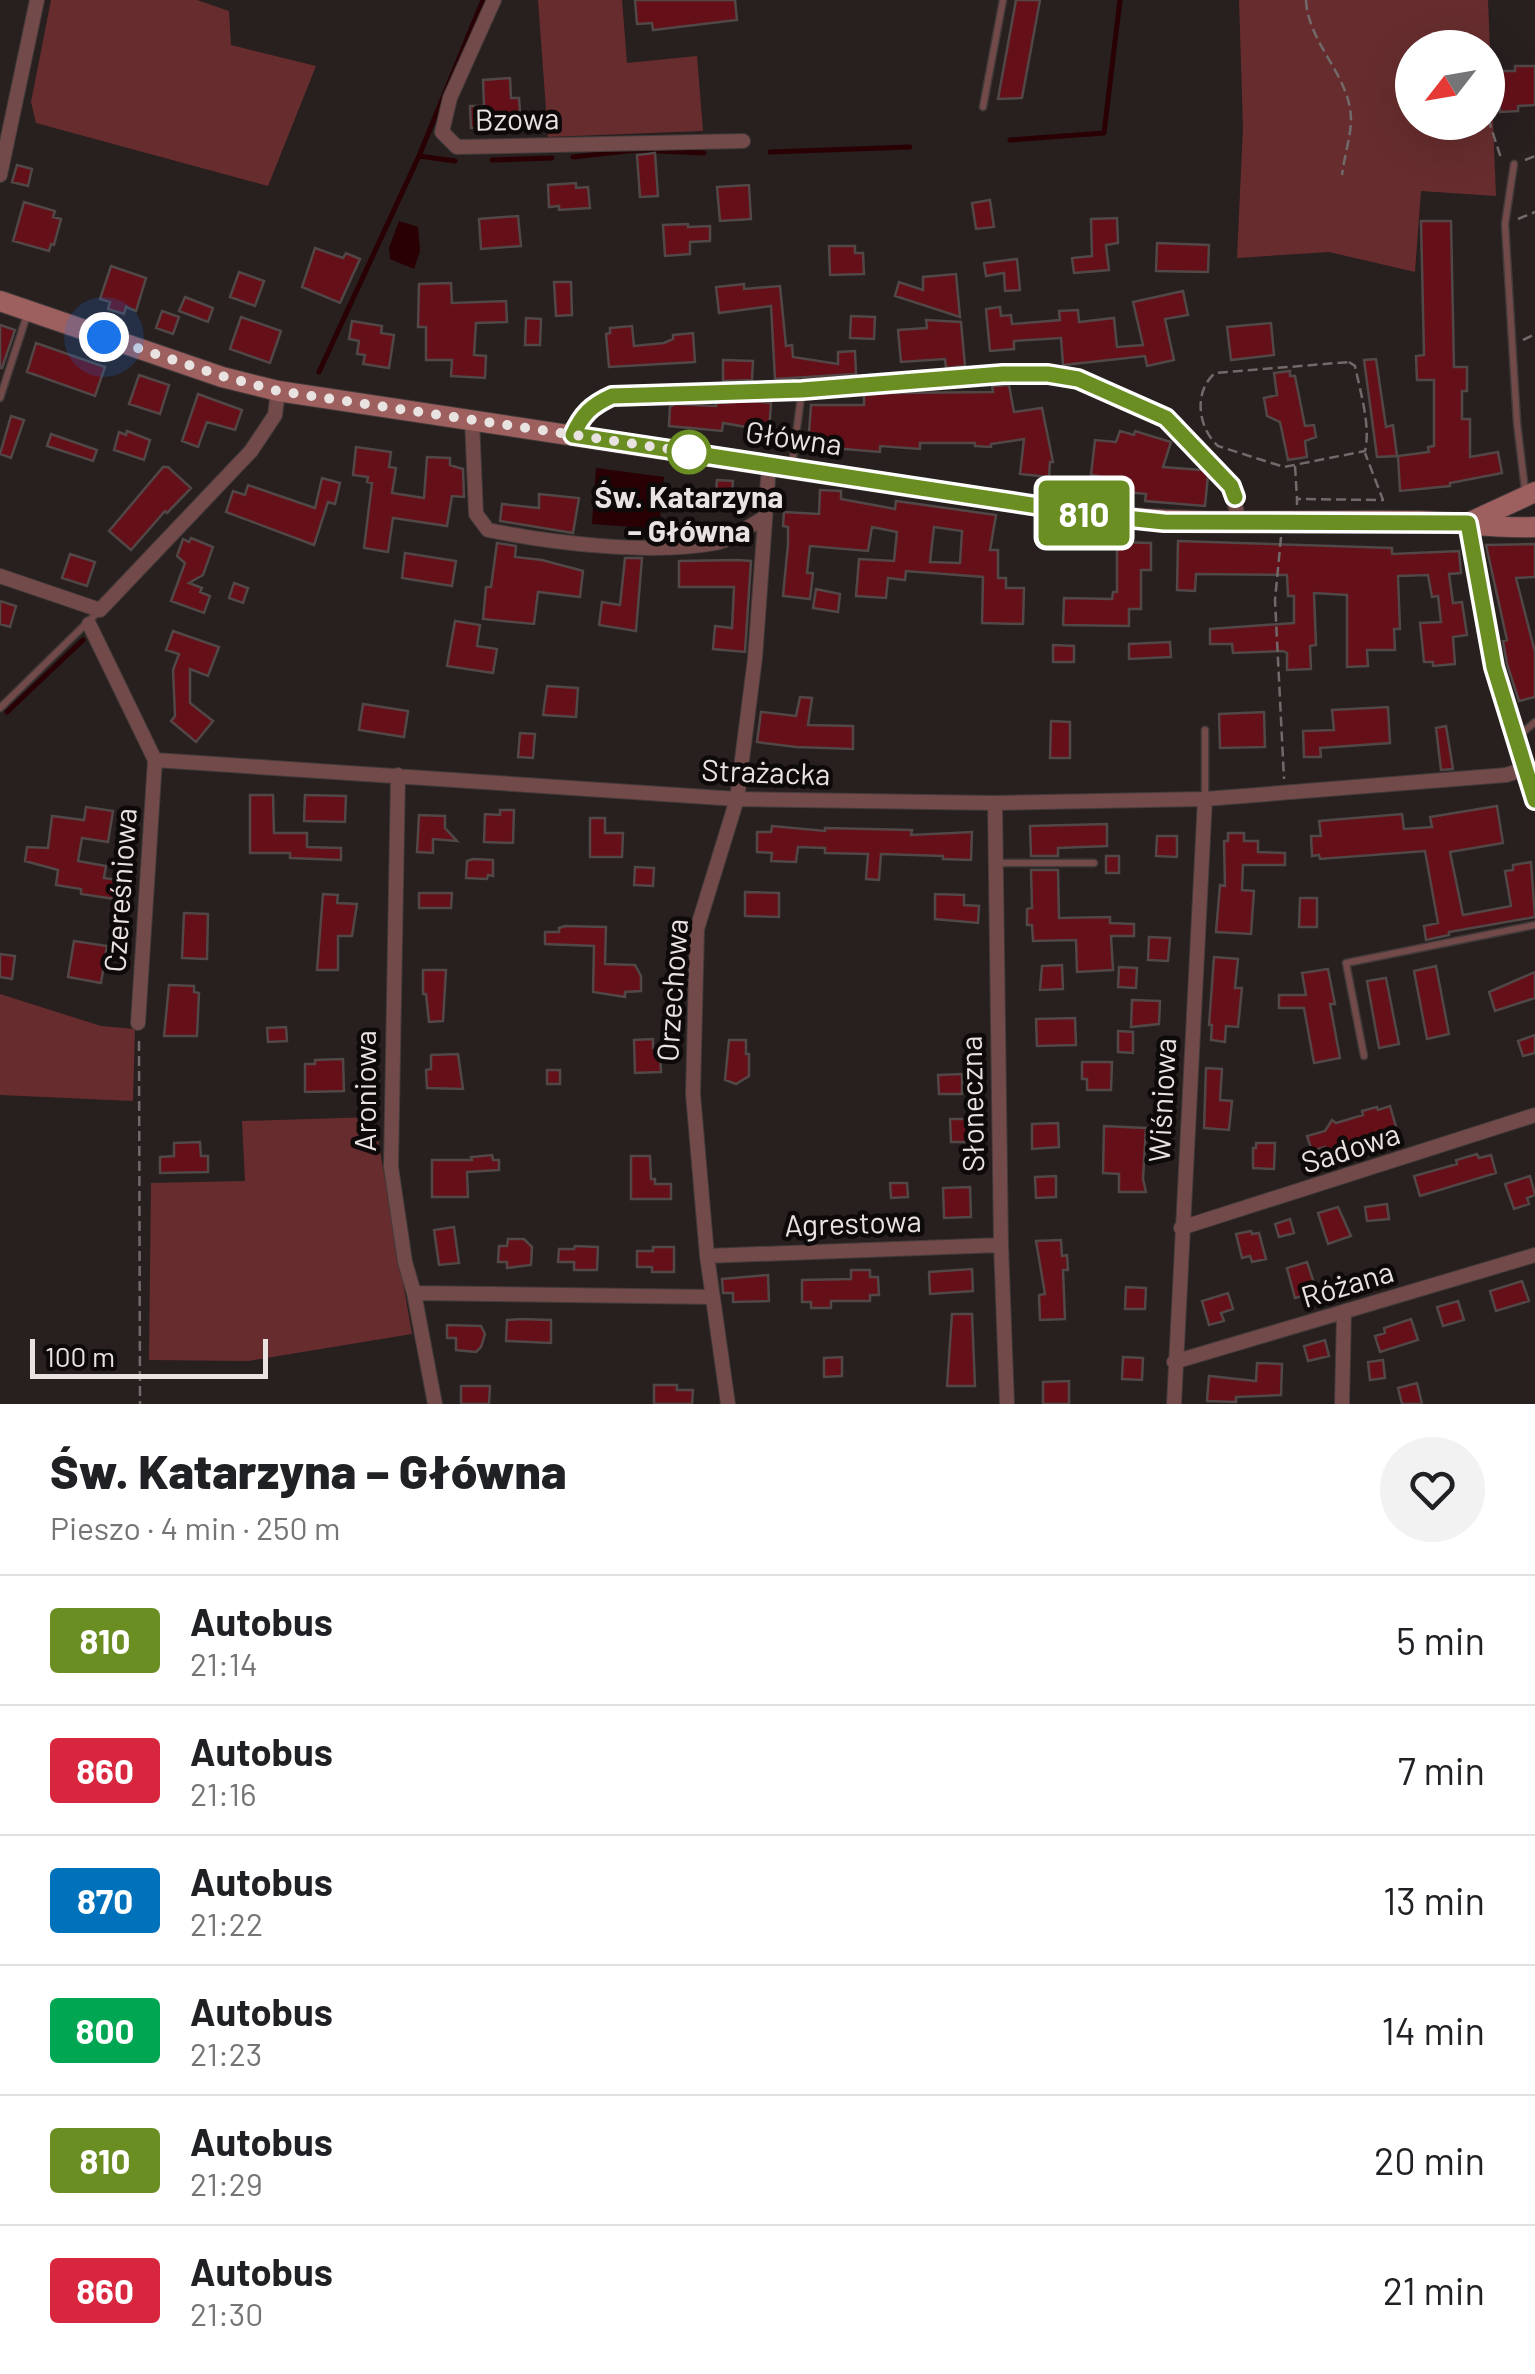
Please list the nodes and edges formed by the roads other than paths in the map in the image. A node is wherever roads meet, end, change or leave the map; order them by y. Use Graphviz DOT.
graph roads {
  1 [pos="36,0"];
  2 [pos="494,0"];
  3 [pos="1003,0"];
  4 [pos="983,107"];
  5 [pos="743,141"];
  6 [pos="1514,164"];
  7 [pos="0,175"];
  8 [pos="0,301"];
  9 [pos="29,311"];
  10 [pos="802,390"];
  11 [pos="278,391"];
  12 [pos="0,398"];
  13 [pos="472,420"];
  14 [pos="573,435"];
  15 [pos="769,464"];
  16 [pos="792,467"];
  17 [pos="1532,500"];
  18 [pos="1502,507"];
  19 [pos="764,518"];
  20 [pos="1239,522"];
  21 [pos="1468,523"];
  22 [pos="1535,524"];
  23 [pos="0,576"];
  24 [pos="100,610"];
  25 [pos="89,624"];
  26 [pos="0,708"];
  27 [pos="1535,722"];
  28 [pos="1206,730"];
  29 [pos="1515,739"];
  30 [pos="154,760"];
  31 [pos="1525,770"];
  32 [pos="398,775"];
  33 [pos="1205,799"];
  34 [pos="737,800"];
  35 [pos="1535,800"];
  36 [pos="995,802"];
  37 [pos="996,864"];
  38 [pos="1094,864"];
  39 [pos="1535,925"];
  40 [pos="138,1024"];
  41 [pos="1364,1056"];
  42 [pos="1535,1115"];
  43 [pos="1181,1228"];
  44 [pos="1001,1245"];
  45 [pos="1535,1255"];
  46 [pos="707,1256"];
  47 [pos="414,1293"];
  48 [pos="713,1297"];
  49 [pos="1344,1313"];
  50 [pos="1174,1362"];
  51 [pos="435,1404"];
  52 [pos="728,1404"];
  53 [pos="1007,1404"];
  54 [pos="1174,1404"];
  55 [pos="1342,1404"];
  1 -- 7 [label="street"];
  2 -- 5 [label="street, Bzowa"];
  3 -- 4 [label="lane"];
  6 -- 17 [label="lane"];
  8 -- 9 [label="street, Główna"];
  9 -- 11 [label="street, Główna"];
  9 -- 12 [label="lane"];
  10 -- 14 [label="street"];
  10 -- 16 [label="lane"];
  10 -- 20 [label="street"];
  11 -- 13 [label="street, Główna"];
  11 -- 24 [label="street"];
  13 -- 14 [label="street, Główna"];
  13 -- 19 [label="street"];
  14 -- 15 [label="street, Główna"];
  15 -- 16 [label="street, Główna"];
  15 -- 19 [label="street, Orzechowa"];
  16 -- 20 [label="street, Główna"];
  17 -- 18 [label="street"];
  18 -- 21 [label="street"];
  18 -- 22 [label="street, Główna"];
  19 -- 34 [label="street, Orzechowa"];
  20 -- 21 [label="street, Główna"];
  21 -- 22 [label="street, Główna"];
  21 -- 29 [label="street"];
  23 -- 24 [label="street"];
  24 -- 25 [label="lane"];
  25 -- 26 [label="lane"];
  25 -- 30 [label="street"];
  27 -- 29 [label="lane"];
  28 -- 33 [label="lane"];
  29 -- 31 [label="street"];
  30 -- 32 [label="street, Strażacka"];
  30 -- 40 [label="street, Czereśniowa"];
  31 -- 33 [label="street, Strażacka"];
  31 -- 35 [label="street"];
  32 -- 34 [label="street, Strażacka"];
  32 -- 47 [label="street, Aroniowa"];
  33 -- 36 [label="street, Strażacka"];
  33 -- 43 [label="street, Wiśniowa"];
  34 -- 36 [label="street, Strażacka"];
  34 -- 46 [label="street, Orzechowa"];
  36 -- 37 [label="street, Słoneczna"];
  37 -- 38 [label="lane"];
  37 -- 44 [label="street, Słoneczna"];
  39 -- 41 [label="lane"];
  42 -- 43 [label="street, Sadowa"];
  43 -- 50 [label="street, Wiśniowa"];
  44 -- 46 [label="street, Agrestowa"];
  44 -- 53 [label="street, Słoneczna"];
  45 -- 49 [label="street, Różana"];
  46 -- 48 [label="street, Orzechowa"];
  47 -- 48 [label="street"];
  47 -- 51 [label="street, Aroniowa"];
  48 -- 52 [label="street, Orzechowa"];
  49 -- 50 [label="street, Różana"];
  49 -- 55 [label="street"];
  50 -- 54 [label="street, Wiśniowa"];
}
